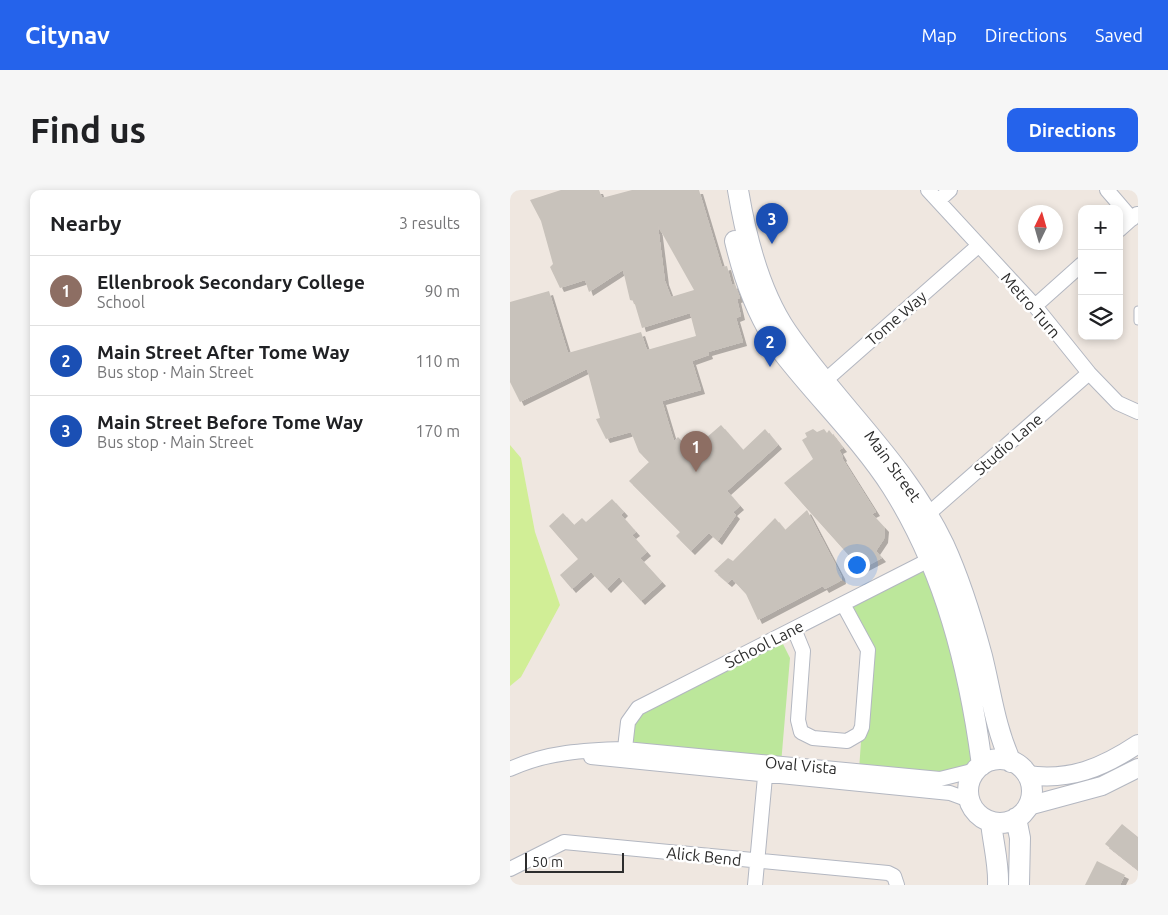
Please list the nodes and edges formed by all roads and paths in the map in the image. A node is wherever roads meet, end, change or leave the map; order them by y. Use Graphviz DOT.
graph roads {
  1 [pos="727,190"];
  2 [pos="738,190"];
  3 [pos="928,190"];
  4 [pos="950,190"];
  5 [pos="1107,190"];
  6 [pos="939,200"];
  7 [pos="1135,216"];
  8 [pos="1123,226"];
  9 [pos="978,246"];
  10 [pos="1078,268"];
  11 [pos="1035,306"];
  12 [pos="1138,310"];
  13 [pos="1138,321"];
  14 [pos="1089,374"];
  15 [pos="820,385"];
  16 [pos="1138,412"];
  17 [pos="927,515"];
  18 [pos="931,559"];
  19 [pos="843,604"];
  20 [pos="794,629"];
  21 [pos="1138,744"];
  22 [pos="624,755"];
  23 [pos="1011,762"];
  24 [pos="979,767"];
  25 [pos="1138,768"];
  26 [pos="510,769"];
  27 [pos="766,769"];
  28 [pos="1027,775"];
  29 [pos="969,800"];
  30 [pos="1022,812"];
  31 [pos="991,822"];
  32 [pos="757,861"];
  33 [pos="510,869"];
  34 [pos="755,885"];
  35 [pos="897,885"];
  36 [pos="998,885"];
  37 [pos="1019,885"];
  1 -- 15 [label="main road, Main Street"];
  2 -- 15 [label="main road, Main Street"];
  3 -- 6 [label="street, Metro Turn"];
  4 -- 6 [label="street"];
  5 -- 7 [label="street"];
  6 -- 9 [label="street, Metro Turn"];
  7 -- 8 [label="street"];
  9 -- 11 [label="street, Metro Turn"];
  9 -- 15 [label="street, Tome Way"];
  10 -- 11 [label="street"];
  11 -- 14 [label="street, Metro Turn"];
  12 -- 13 [label="lane"];
  14 -- 16 [label="street, Metro Turn"];
  14 -- 17 [label="street, Studio Lane"];
  15 -- 17 [label="main road, Main Street"];
  15 -- 18 [label="main road, Main Street"];
  17 -- 23 [label="main road, Main Street"];
  18 -- 19 [label="street, School Lane"];
  18 -- 24 [label="main road, Main Street"];
  19 -- 20 [label="street, School Lane"];
  19 -- 20 [label="street"];
  20 -- 22 [label="street, School Lane"];
  21 -- 28 [label="street"];
  22 -- 26 [label="street, Oval Vista"];
  22 -- 27 [label="street, Oval Vista"];
  23 -- 24 [label="main road"];
  23 -- 28 [label="main road"];
  24 -- 27 [label="street, Oval Vista"];
  24 -- 29 [label="main road"];
  25 -- 30 [label="street"];
  27 -- 29 [label="street, Oval Vista"];
  27 -- 32 [label="street"];
  28 -- 30 [label="main road"];
  29 -- 31 [label="main road"];
  30 -- 31 [label="main road"];
  30 -- 37 [label="main road"];
  31 -- 36 [label="main road"];
  32 -- 33 [label="street, Alick Bend"];
  32 -- 34 [label="street"];
  32 -- 35 [label="street, Alick Bend"];
}
